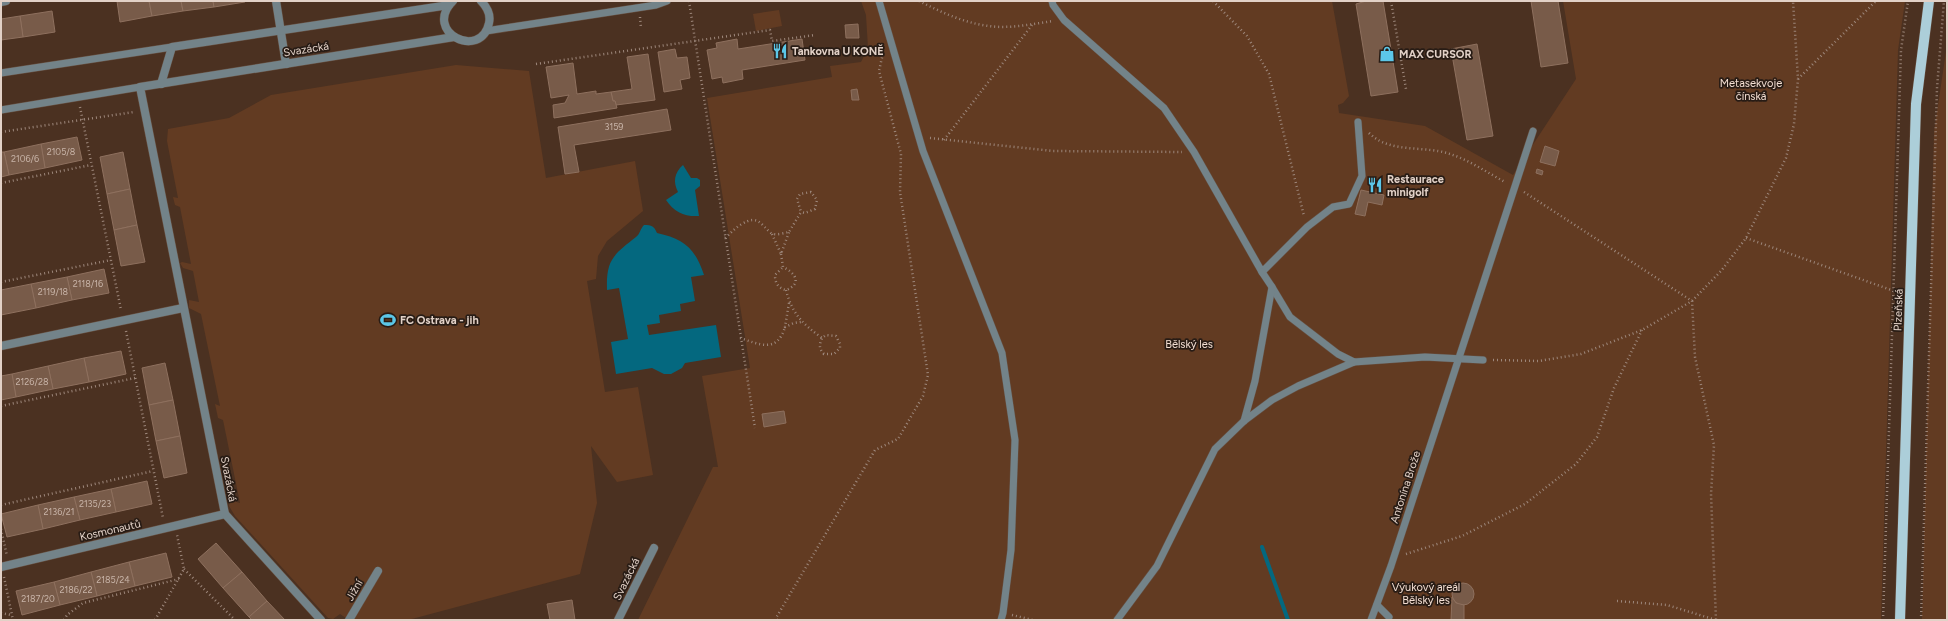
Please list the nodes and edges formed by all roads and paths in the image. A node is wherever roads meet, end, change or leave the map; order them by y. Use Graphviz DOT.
graph roads {
  1 [pos="6,1"];
  2 [pos="276,1"];
  3 [pos="481,1"];
  4 [pos="668,1"];
  5 [pos="689,1"];
  6 [pos="879,1"];
  7 [pos="919,1"];
  8 [pos="1052,1"];
  9 [pos="1213,1"];
  10 [pos="1391,1"];
  11 [pos="1793,1"];
  12 [pos="1876,1"];
  13 [pos="1908,1"];
  14 [pos="1929,1"];
  15 [pos="1944,1"];
  16 [pos="1,2"];
  17 [pos="451,3"];
  18 [pos="1064,20"];
  19 [pos="1032,24"];
  20 [pos="280,31"];
  21 [pos="486,31"];
  22 [pos="815,35"];
  23 [pos="454,37"];
  24 [pos="694,40"];
  25 [pos="172,47"];
  26 [pos="883,51"];
  27 [pos="286,64"];
  28 [pos="536,64"];
  29 [pos="1,72"];
  30 [pos="1798,79"];
  31 [pos="161,84"];
  32 [pos="140,87"];
  33 [pos="1406,90"];
  34 [pos="78,98"];
  35 [pos="1,110"];
  36 [pos="144,110"];
  37 [pos="82,120"];
  38 [pos="1358,122"];
  39 [pos="1533,131"];
  40 [pos="1,132"];
  41 [pos="919,136"];
  42 [pos="944,140"];
  43 [pos="1194,152"];
  44 [pos="91,165"];
  45 [pos="1,183"];
  46 [pos="1515,186"];
  47 [pos="801,212"];
  48 [pos="1307,227"];
  49 [pos="789,232"];
  50 [pos="772,233"];
  51 [pos="725,238"];
  52 [pos="1746,238"];
  53 [pos="781,254"];
  54 [pos="111,260"];
  55 [pos="783,267"];
  56 [pos="1262,272"];
  57 [pos="1,282"];
  58 [pos="1272,287"];
  59 [pos="786,290"];
  60 [pos="1894,291"];
  61 [pos="1692,301"];
  62 [pos="789,303"];
  63 [pos="184,308"];
  64 [pos="124,321"];
  65 [pos="801,322"];
  66 [pos="786,327"];
  67 [pos="1642,330"];
  68 [pos="740,338"];
  69 [pos="822,338"];
  70 [pos="1,346"];
  71 [pos="1458,360"];
  72 [pos="1483,360"];
  73 [pos="1354,362"];
  74 [pos="135,378"];
  75 [pos="1,406"];
  76 [pos="1244,421"];
  77 [pos="755,428"];
  78 [pos="153,471"];
  79 [pos="1,506"];
  80 [pos="225,514"];
  81 [pos="175,526"];
  82 [pos="165,528"];
  83 [pos="1,529"];
  84 [pos="654,548"];
  85 [pos="1393,560"];
  86 [pos="4,566"];
  87 [pos="184,569"];
  88 [pos="378,571"];
  89 [pos="179,579"];
  90 [pos="1617,601"];
  91 [pos="1376,605"];
  92 [pos="1003,612"];
  93 [pos="1,613"];
  94 [pos="11,615"];
  95 [pos="1389,617"];
  96 [pos="13,620"];
  97 [pos="64,620"];
  98 [pos="155,620"];
  99 [pos="235,620"];
  100 [pos="321,620"];
  101 [pos="349,620"];
  102 [pos="618,620"];
  103 [pos="777,620"];
  104 [pos="1000,620"];
  105 [pos="1033,620"];
  106 [pos="1117,620"];
  107 [pos="1371,620"];
  108 [pos="1716,620"];
  109 [pos="1883,620"];
  110 [pos="1900,620"];
  111 [pos="1921,620"];
  1 -- 16 [label="street"];
  2 -- 20 [label="street"];
  3 -- 21 [label="street"];
  4 -- 21 [label="lane"];
  5 -- 24 [label="path"];
  6 -- 41 [label="lane"];
  7 -- 19 [label="path"];
  8 -- 18 [label="lane"];
  9 -- 48 [label="path"];
  10 -- 33 [label="path"];
  11 -- 30 [label="path"];
  12 -- 30 [label="path"];
  13 -- 60 [label="path"];
  14 -- 110 [label="main road, Plzeňská"];
  15 -- 111 [label="path"];
  17 -- 20 [label="street, Svazácká"];
  17 -- 23 [label="street"];
  18 -- 19 [label="path"];
  18 -- 43 [label="lane"];
  19 -- 42 [label="path"];
  20 -- 25 [label="street, Svazácká"];
  20 -- 27 [label="street"];
  21 -- 23 [label="street"];
  22 -- 24 [label="path"];
  23 -- 27 [label="street, Svazácká"];
  24 -- 28 [label="path"];
  24 -- 51 [label="path"];
  25 -- 29 [label="lane, Svazácká"];
  25 -- 31 [label="street"];
  26 -- 103 [label="path"];
  27 -- 31 [label="street, Svazácká"];
  30 -- 52 [label="path"];
  31 -- 32 [label="street, Svazácká"];
  32 -- 34 [label="lane, Svazácká"];
  32 -- 36 [label="street, Svazácká"];
  34 -- 35 [label="lane, Svazácká"];
  34 -- 37 [label="path"];
  36 -- 37 [label="path"];
  36 -- 63 [label="street, Svazácká"];
  37 -- 40 [label="path"];
  37 -- 44 [label="path"];
  38 -- 46 [label="path"];
  38 -- 48 [label="lane"];
  39 -- 46 [label="lane, Antonína Brože"];
  41 -- 42 [label="path"];
  41 -- 92 [label="lane"];
  42 -- 43 [label="path"];
  43 -- 56 [label="lane"];
  44 -- 45 [label="path"];
  44 -- 54 [label="path"];
  46 -- 61 [label="path"];
  46 -- 71 [label="lane, Antonína Brože"];
  47 -- 47 [label="path"];
  47 -- 49 [label="path"];
  48 -- 56 [label="lane"];
  49 -- 50 [label="path"];
  49 -- 53 [label="path"];
  50 -- 51 [label="path"];
  50 -- 53 [label="path"];
  51 -- 68 [label="path"];
  52 -- 60 [label="path"];
  52 -- 61 [label="path"];
  53 -- 55 [label="path"];
  54 -- 57 [label="path"];
  54 -- 64 [label="path"];
  55 -- 59 [label="path"];
  55 -- 59 [label="path"];
  56 -- 58 [label="lane"];
  58 -- 73 [label="lane"];
  58 -- 76 [label="lane"];
  59 -- 62 [label="path"];
  60 -- 109 [label="path"];
  61 -- 67 [label="path"];
  61 -- 108 [label="path"];
  62 -- 65 [label="path"];
  62 -- 66 [label="path"];
  63 -- 64 [label="street"];
  63 -- 80 [label="street, Svazácká"];
  64 -- 70 [label="street"];
  64 -- 74 [label="path"];
  65 -- 66 [label="path"];
  65 -- 69 [label="path"];
  66 -- 68 [label="path"];
  67 -- 72 [label="path"];
  67 -- 85 [label="path"];
  68 -- 77 [label="path"];
  69 -- 69 [label="path"];
  71 -- 72 [label="lane"];
  71 -- 73 [label="lane"];
  71 -- 85 [label="lane, Antonína Brože"];
  73 -- 76 [label="lane"];
  74 -- 75 [label="path"];
  74 -- 78 [label="path"];
  76 -- 106 [label="lane"];
  78 -- 79 [label="path"];
  78 -- 82 [label="path"];
  80 -- 81 [label="street, Kosmonautů"];
  80 -- 100 [label="street, Svazácká"];
  81 -- 82 [label="street, Kosmonautů"];
  81 -- 87 [label="path"];
  82 -- 86 [label="street, Kosmonautů"];
  83 -- 86 [label="path"];
  84 -- 102 [label="street, Svazácká"];
  85 -- 91 [label="lane, Antonína Brože"];
  86 -- 94 [label="path"];
  87 -- 89 [label="path"];
  87 -- 99 [label="path"];
  88 -- 101 [label="street, Jižní"];
  89 -- 97 [label="path"];
  89 -- 98 [label="path"];
  90 -- 108 [label="path"];
  91 -- 95 [label="lane"];
  91 -- 107 [label="lane, Antonína Brože"];
  92 -- 104 [label="lane"];
  92 -- 105 [label="path"];
  93 -- 94 [label="path"];
  94 -- 96 [label="path"];
}
